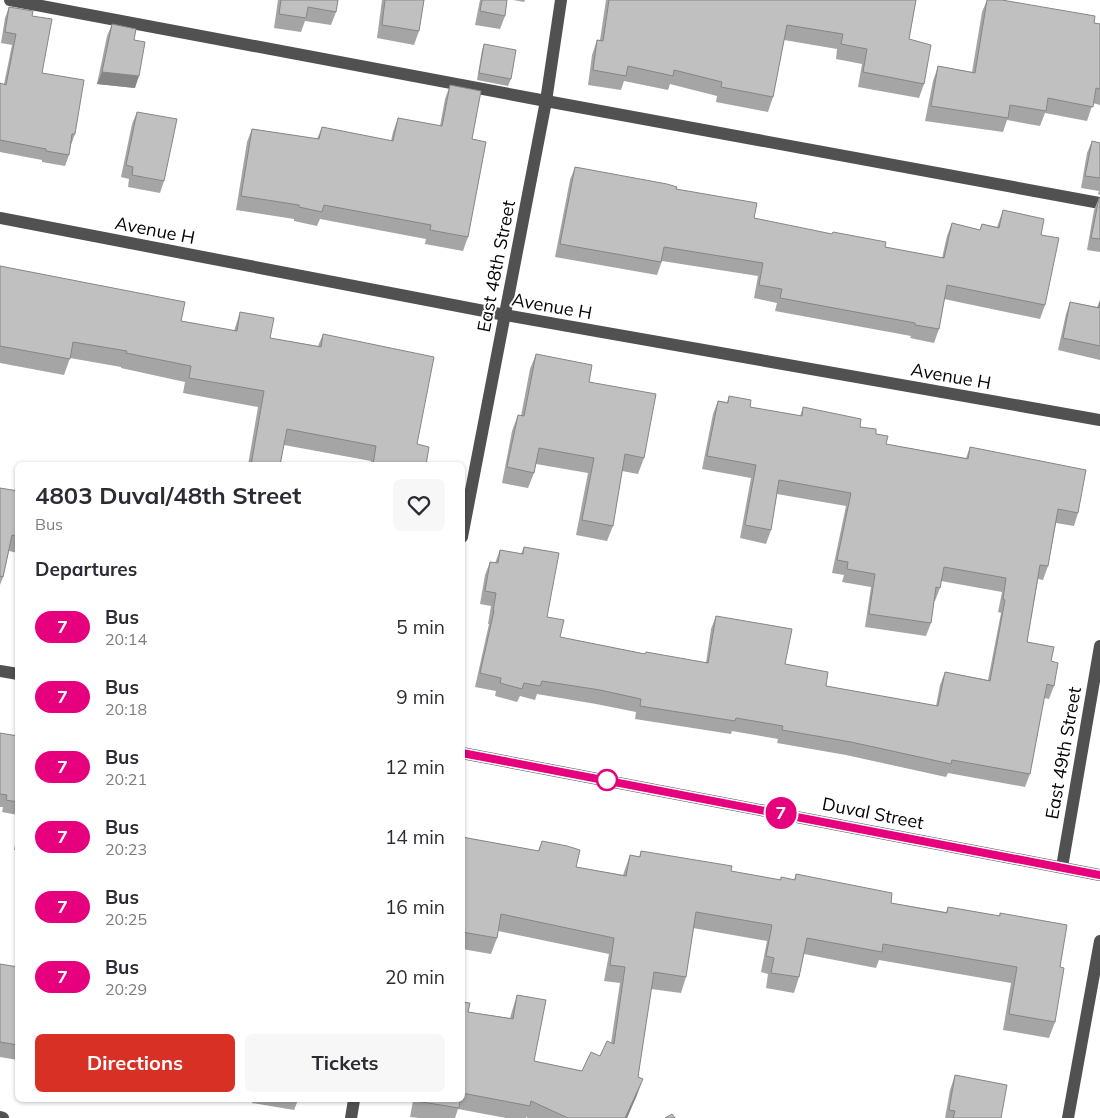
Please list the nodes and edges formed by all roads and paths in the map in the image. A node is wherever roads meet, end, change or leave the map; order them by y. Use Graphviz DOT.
graph roads {
  1 [pos="10,0"];
  2 [pos="561,0"];
  3 [pos="546,101"];
  4 [pos="1100,203"];
  5 [pos="0,218"];
  6 [pos="504,315"];
  7 [pos="1100,420"];
  8 [pos="465,521"];
  9 [pos="1099,653"];
  10 [pos="0,671"];
  11 [pos="15,674"];
  12 [pos="465,753"];
  13 [pos="1062,867"];
  14 [pos="1100,875"];
  15 [pos="1100,941"];
  16 [pos="354,1102"];
  17 [pos="351,1118"];
  18 [pos="1068,1118"];
  1 -- 3 [label="street"];
  2 -- 3 [label="street, East 48th Street"];
  3 -- 4 [label="street"];
  3 -- 6 [label="street, East 48th Street"];
  5 -- 6 [label="street, Avenue H"];
  6 -- 7 [label="street, Avenue H"];
  6 -- 8 [label="street, East 48th Street"];
  9 -- 13 [label="street, East 49th Street"];
  10 -- 11 [label="street"];
  12 -- 13 [label="street, Duval Street"];
  13 -- 14 [label="street, Duval Street"];
  15 -- 18 [label="street"];
  16 -- 17 [label="street"];
}
